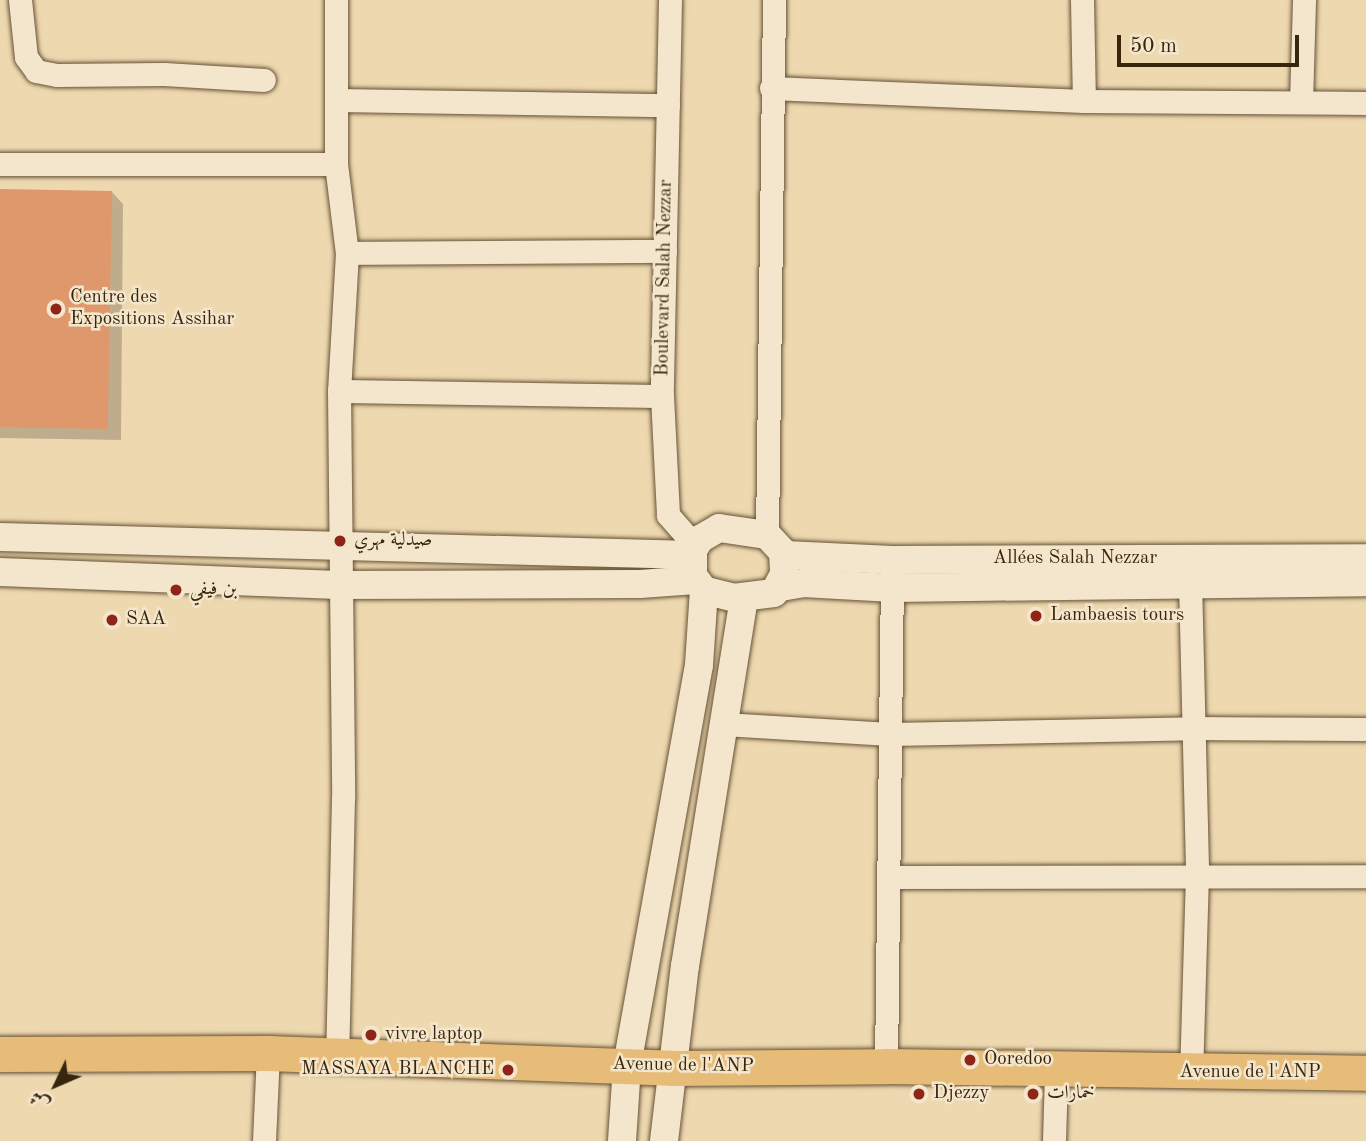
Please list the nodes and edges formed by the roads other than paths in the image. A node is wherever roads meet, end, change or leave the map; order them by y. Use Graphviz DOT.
graph roads {
  1 [pos="20,0"];
  2 [pos="336,0"];
  3 [pos="670,0"];
  4 [pos="774,0"];
  5 [pos="1082,0"];
  6 [pos="1304,0"];
  7 [pos="264,80"];
  8 [pos="771,88"];
  9 [pos="337,100"];
  10 [pos="1084,101"];
  11 [pos="1301,102"];
  12 [pos="1366,103"];
  13 [pos="668,104"];
  14 [pos="0,164"];
  15 [pos="336,164"];
  16 [pos="665,251"];
  17 [pos="347,253"];
  18 [pos="339,391"];
  19 [pos="662,396"];
  20 [pos="0,537"];
  21 [pos="338,544"];
  22 [pos="776,545"];
  23 [pos="1366,558"];
  24 [pos="697,568"];
  25 [pos="0,572"];
  26 [pos="892,574"];
  27 [pos="1190,581"];
  28 [pos="1366,582"];
  29 [pos="338,585"];
  30 [pos="781,587"];
  31 [pos="744,598"];
  32 [pos="723,724"];
  33 [pos="1195,727"];
  34 [pos="1366,730"];
  35 [pos="890,734"];
  36 [pos="664,868"];
  37 [pos="1197,874"];
  38 [pos="1366,876"];
  39 [pos="892,877"];
  40 [pos="700,879"];
  41 [pos="268,1053"];
  42 [pos="0,1054"];
  43 [pos="337,1055"];
  44 [pos="627,1065"];
  45 [pos="886,1066"];
  46 [pos="672,1068"];
  47 [pos="1056,1072"];
  48 [pos="1191,1072"];
  49 [pos="1366,1073"];
  50 [pos="264,1141"];
  51 [pos="622,1141"];
  52 [pos="664,1141"];
  53 [pos="1054,1141"];
  1 -- 7 [label="street"];
  2 -- 9 [label="street"];
  3 -- 13 [label="street, Boulevard Salah Nezzar"];
  4 -- 8 [label="street"];
  5 -- 10 [label="street"];
  6 -- 11 [label="street"];
  8 -- 10 [label="street"];
  8 -- 22 [label="street"];
  9 -- 13 [label="street"];
  9 -- 15 [label="street"];
  10 -- 11 [label="street"];
  11 -- 12 [label="street"];
  13 -- 16 [label="street, Boulevard Salah Nezzar"];
  14 -- 15 [label="street"];
  15 -- 17 [label="street"];
  16 -- 17 [label="street"];
  16 -- 19 [label="street, Boulevard Salah Nezzar"];
  17 -- 18 [label="street"];
  18 -- 19 [label="street"];
  18 -- 21 [label="street"];
  19 -- 24 [label="street, Boulevard Salah Nezzar"];
  20 -- 21 [label="street"];
  21 -- 24 [label="street"];
  21 -- 29 [label="street"];
  22 -- 24 [label="street, Allées Salah Nezzar"];
  22 -- 26 [label="street, Allées Salah Nezzar"];
  22 -- 30 [label="street"];
  23 -- 26 [label="street, Allées Salah Nezzar"];
  24 -- 29 [label="street"];
  24 -- 31 [label="street"];
  24 -- 36 [label="street"];
  25 -- 29 [label="street"];
  26 -- 27 [label="street"];
  26 -- 30 [label="street"];
  26 -- 35 [label="street"];
  27 -- 28 [label="street"];
  27 -- 33 [label="street"];
  29 -- 43 [label="street"];
  30 -- 31 [label="street"];
  31 -- 32 [label="street"];
  32 -- 35 [label="street"];
  32 -- 40 [label="street"];
  33 -- 34 [label="street"];
  33 -- 35 [label="street"];
  33 -- 37 [label="street"];
  35 -- 39 [label="street"];
  36 -- 40 [label="street"];
  36 -- 44 [label="street"];
  37 -- 38 [label="street"];
  37 -- 39 [label="street"];
  37 -- 48 [label="street"];
  39 -- 45 [label="street"];
  40 -- 46 [label="street"];
  41 -- 42 [label="main road, Avenue de l'ANP"];
  41 -- 43 [label="main road, Avenue de l'ANP"];
  41 -- 50 [label="street"];
  43 -- 44 [label="main road, Avenue de l'ANP"];
  44 -- 46 [label="main road, Avenue de l'ANP"];
  44 -- 51 [label="street"];
  45 -- 46 [label="main road, Avenue de l'ANP"];
  45 -- 47 [label="main road, Avenue de l'ANP"];
  46 -- 52 [label="street"];
  47 -- 48 [label="main road, Avenue de l'ANP"];
  47 -- 53 [label="street"];
  48 -- 49 [label="main road, Avenue de l'ANP"];
}
